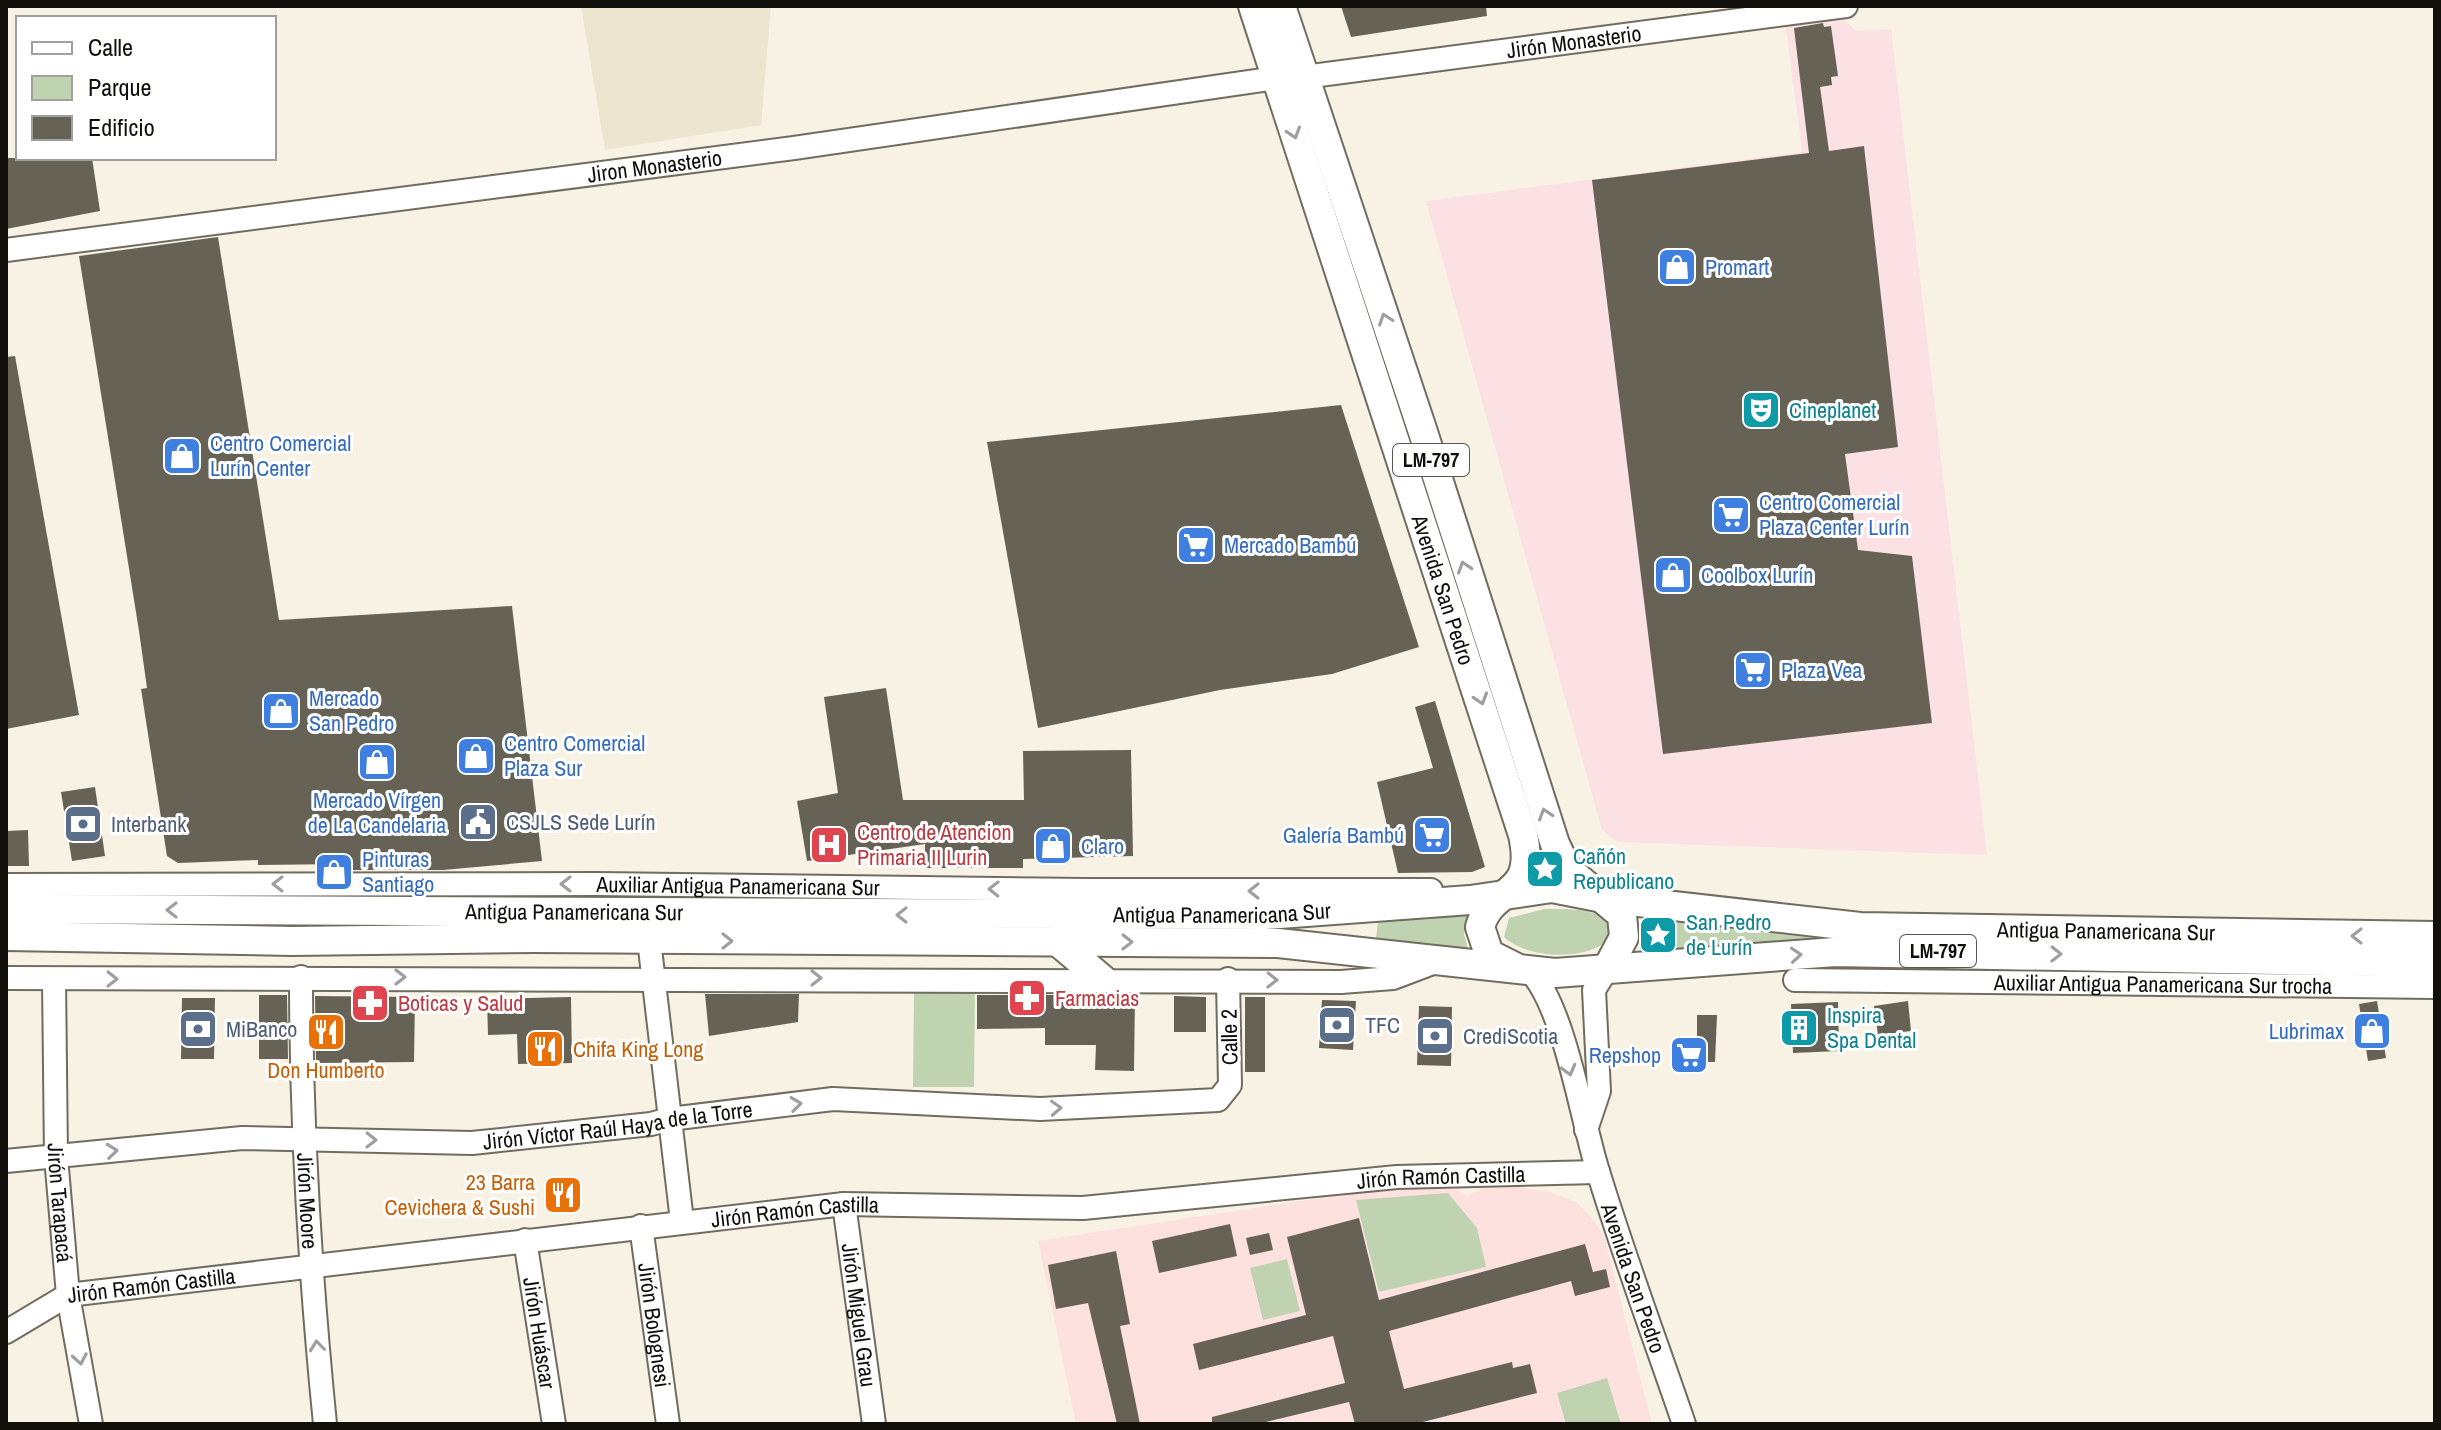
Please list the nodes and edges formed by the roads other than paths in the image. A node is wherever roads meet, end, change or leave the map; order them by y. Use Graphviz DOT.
graph roads {
  1 [pos="1253,6"];
  2 [pos="1281,6"];
  3 [pos="1846,6"];
  4 [pos="1290,78"];
  5 [pos="6,250"];
  6 [pos="6,885"];
  7 [pos="1511,893"];
  8 [pos="1603,898"];
  9 [pos="1470,900"];
  10 [pos="6,909"];
  11 [pos="648,927"];
  12 [pos="6,936"];
  13 [pos="2435,936"];
  14 [pos="1057,941"];
  15 [pos="2269,948"];
  16 [pos="1439,961"];
  17 [pos="2435,963"];
  18 [pos="1607,969"];
  19 [pos="1531,972"];
  20 [pos="301,977"];
  21 [pos="6,978"];
  22 [pos="654,978"];
  23 [pos="54,979"];
  24 [pos="1102,979"];
  25 [pos="1228,979"];
  26 [pos="1795,980"];
  27 [pos="2435,987"];
  28 [pos="1226,1094"];
  29 [pos="670,1119"];
  30 [pos="1586,1130"];
  31 [pos="302,1139"];
  32 [pos="56,1157"];
  33 [pos="6,1161"];
  34 [pos="1598,1172"];
  35 [pos="844,1204"];
  36 [pos="682,1221"];
  37 [pos="641,1226"];
  38 [pos="525,1240"];
  39 [pos="309,1265"];
  40 [pos="68,1295"];
  41 [pos="6,1332"];
  42 [pos="91,1424"];
  43 [pos="325,1424"];
  44 [pos="554,1424"];
  45 [pos="668,1424"];
  46 [pos="874,1424"];
  47 [pos="1684,1424"];
  1 -- 4 [label="main road, Avenida San Pedro / LM-797"];
  2 -- 4 [label="main road, Avenida San Pedro / LM-797"];
  3 -- 4 [label="street, Jirón Monasterio"];
  4 -- 5 [label="street, Jiron Monasterio"];
  4 -- 7 [label="main road, Avenida San Pedro / LM-797, one-way"];
  8 -- 4 [label="main road, Avenida San Pedro / LM-797, one-way"];
  9 -- 6 [label="street, Auxiliar Antigua Panamericana Sur, one-way"];
  7 -- 8 [label="main road, Antigua Panamericana Sur / LM-797"];
  7 -- 9 [label="main road, Antigua Panamericana Sur"];
  7 -- 19 [label="main road, Avenida San Pedro / LM-797"];
  8 -- 15 [label="main road, Antigua Panamericana Sur / LM-797"];
  8 -- 18 [label="main road, Avenida San Pedro / LM-797"];
  9 -- 11 [label="main road, Antigua Panamericana Sur, one-way"];
  11 -- 10 [label="main road, Antigua Panamericana Sur, one-way"];
  11 -- 12 [label="main road, Antigua Panamericana Sur"];
  11 -- 14 [label="main road, Antigua Panamericana Sur, one-way"];
  11 -- 22 [label="street"];
  13 -- 15 [label="main road, Antigua Panamericana Sur / LM-797, one-way"];
  14 -- 16 [label="main road, Antigua Panamericana Sur, one-way"];
  14 -- 24 [label="main road"];
  15 -- 17 [label="main road, Antigua Panamericana Sur / LM-797"];
  18 -- 15 [label="main road, Antigua Panamericana Sur / LM-797, one-way"];
  16 -- 19 [label="main road, Antigua Panamericana Sur"];
  25 -- 16 [label="street, one-way"];
  18 -- 19 [label="main road, Antigua Panamericana Sur / LM-797"];
  18 -- 30 [label="street, Avenida San Pedro"];
  19 -- 30 [label="street, Avenida San Pedro, one-way"];
  20 -- 22 [label="street, one-way"];
  23 -- 20 [label="street, one-way"];
  20 -- 31 [label="street, Jirón Moore"];
  21 -- 23 [label="street"];
  22 -- 24 [label="street, one-way"];
  22 -- 29 [label="street"];
  23 -- 32 [label="street, Jirón Tarapacá"];
  24 -- 25 [label="street"];
  25 -- 28 [label="street, Calle 2"];
  26 -- 27 [label="street, Auxiliar Antigua Panamericana Sur trocha"];
  29 -- 28 [label="street, Jirón Víctor Raúl Haya de la Torre, one-way"];
  31 -- 29 [label="street, Jirón Víctor Raúl Haya de la Torre, one-way"];
  29 -- 36 [label="street"];
  30 -- 34 [label="street, Avenida San Pedro"];
  32 -- 31 [label="street, Jirón Víctor Raúl Haya de la Torre, one-way"];
  31 -- 39 [label="street, Jirón Moore"];
  32 -- 33 [label="street, Jirón Víctor Raúl Haya de la Torre"];
  32 -- 40 [label="street, Jirón Tarapacá"];
  34 -- 35 [label="street, Jirón Ramón Castilla"];
  34 -- 47 [label="street, Avenida San Pedro"];
  35 -- 36 [label="street, Jirón Ramón Castilla"];
  35 -- 46 [label="street, Jirón Miguel Grau"];
  36 -- 37 [label="street, Jirón Ramón Castilla"];
  37 -- 38 [label="street, Jirón Ramón Castilla"];
  37 -- 45 [label="street, Jirón Bolognesi"];
  38 -- 39 [label="street, Jirón Ramón Castilla"];
  38 -- 44 [label="street, Jirón Huáscar"];
  39 -- 40 [label="street, Jirón Ramón Castilla"];
  43 -- 39 [label="street, Jirón Moore, one-way"];
  40 -- 41 [label="street, Jirón Ramón Castilla"];
  40 -- 42 [label="street, Jirón Tarapacá, one-way"];
}
